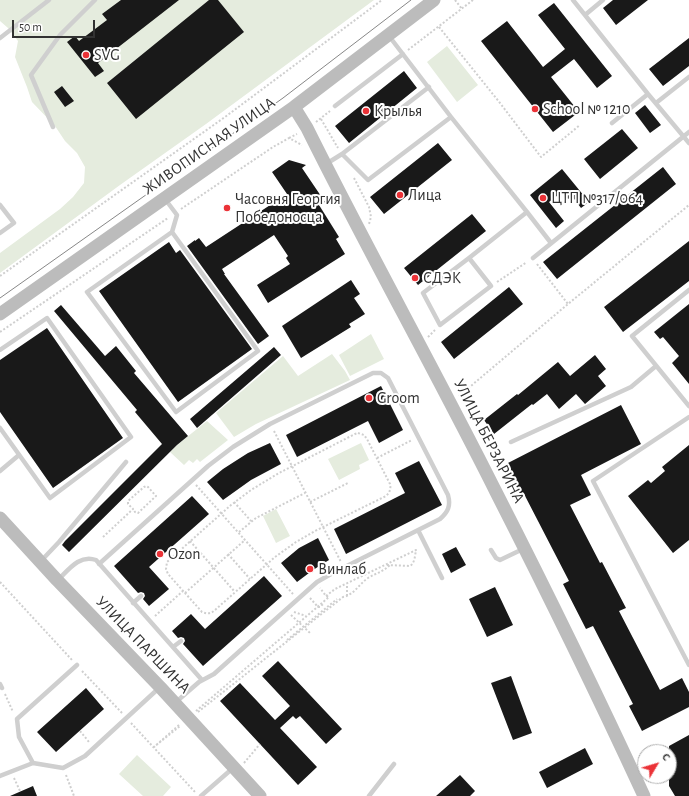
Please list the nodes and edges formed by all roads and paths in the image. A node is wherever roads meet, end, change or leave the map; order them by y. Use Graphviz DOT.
graph roads {
  1 [pos="49,0"];
  2 [pos="95,0"];
  3 [pos="382,0"];
  4 [pos="434,0"];
  5 [pos="455,0"];
  6 [pos="474,0"];
  7 [pos="573,0"];
  8 [pos="603,0"];
  9 [pos="462,9"];
  10 [pos="585,15"];
  11 [pos="439,27"];
  12 [pos="388,35"];
  13 [pos="0,38"];
  14 [pos="403,54"];
  15 [pos="689,77"];
  16 [pos="428,87"];
  17 [pos="648,94"];
  18 [pos="656,103"];
  19 [pos="335,106"];
  20 [pos="294,107"];
  21 [pos="451,117"];
  22 [pos="612,124"];
  23 [pos="580,125"];
  24 [pos="53,127"];
  25 [pos="307,128"];
  26 [pos="689,132"];
  27 [pos="684,136"];
  28 [pos="689,143"];
  29 [pos="305,147"];
  30 [pos="342,154"];
  31 [pos="325,164"];
  32 [pos="164,198"];
  33 [pos="0,205"];
  34 [pos="689,205"];
  35 [pos="369,207"];
  36 [pos="526,212"];
  37 [pos="175,213"];
  38 [pos="371,218"];
  39 [pos="172,232"];
  40 [pos="0,233"];
  41 [pos="552,243"];
  42 [pos="469,258"];
  43 [pos="533,258"];
  44 [pos="0,275"];
  45 [pos="491,286"];
  46 [pos="689,290"];
  47 [pos="568,304"];
  48 [pos="0,314"];
  49 [pos="440,325"];
  50 [pos="0,332"];
  51 [pos="428,338"];
  52 [pos="0,350"];
  53 [pos="656,366"];
  54 [pos="459,396"];
  55 [pos="689,406"];
  56 [pos="689,417"];
  57 [pos="0,428"];
  58 [pos="278,439"];
  59 [pos="409,442"];
  60 [pos="511,442"];
  61 [pos="18,455"];
  62 [pos="377,458"];
  63 [pos="126,462"];
  64 [pos="292,466"];
  65 [pos="0,472"];
  66 [pos="348,482"];
  67 [pos="200,489"];
  68 [pos="305,493"];
  69 [pos="234,502"];
  70 [pos="310,502"];
  71 [pos="133,510"];
  72 [pos="221,513"];
  73 [pos="251,521"];
  74 [pos="4,524"];
  75 [pos="323,527"];
  76 [pos="418,530"];
  77 [pos="238,532"];
  78 [pos="102,537"];
  79 [pos="245,540"];
  80 [pos="190,541"];
  81 [pos="525,548"];
  82 [pos="491,550"];
  83 [pos="228,554"];
  84 [pos="338,557"];
  85 [pos="41,562"];
  86 [pos="99,564"];
  87 [pos="267,564"];
  88 [pos="386,565"];
  89 [pos="390,565"];
  90 [pos="214,568"];
  91 [pos="442,578"];
  92 [pos="250,579"];
  93 [pos="57,580"];
  94 [pos="0,582"];
  95 [pos="347,584"];
  96 [pos="289,589"];
  97 [pos="183,591"];
  98 [pos="235,592"];
  99 [pos="305,593"];
  100 [pos="185,594"];
  101 [pos="141,596"];
  102 [pos="347,596"];
  103 [pos="337,600"];
  104 [pos="134,603"];
  105 [pos="323,604"];
  106 [pos="157,614"];
  107 [pos="306,616"];
  108 [pos="299,622"];
  109 [pos="310,632"];
  110 [pos="181,641"];
  111 [pos="174,647"];
  112 [pos="76,664"];
  113 [pos="689,665"];
  114 [pos="202,680"];
  115 [pos="1,686"];
  116 [pos="160,687"];
  117 [pos="175,703"];
  118 [pos="196,712"];
  119 [pos="126,717"];
  120 [pos="17,719"];
  121 [pos="184,722"];
  122 [pos="80,731"];
  123 [pos="260,744"];
  124 [pos="94,747"];
  125 [pos="154,747"];
  126 [pos="33,763"];
  127 [pos="394,764"];
  128 [pos="239,765"];
  129 [pos="63,768"];
  130 [pos="12,771"];
  131 [pos="0,776"];
  132 [pos="20,791"];
  133 [pos="74,796"];
  134 [pos="200,796"];
  135 [pos="260,796"];
  136 [pos="369,796"];
  137 [pos="644,796"];
  1 -- 13 [label="lane"];
  2 -- 24 [label="lane"];
  3 -- 44 [label="path"];
  4 -- 12 [label="street, ЖИВОПИСНАЯ УЛИЦА"];
  5 -- 9 [label="path"];
  6 -- 9 [label="path"];
  7 -- 10 [label="lane"];
  8 -- 10 [label="lane"];
  9 -- 11 [label="path"];
  10 -- 17 [label="lane"];
  11 -- 14 [label="path"];
  11 -- 23 [label="path"];
  12 -- 14 [label="lane"];
  12 -- 20 [label="street, ЖИВОПИСНАЯ УЛИЦА"];
  14 -- 16 [label="lane"];
  14 -- 19 [label="lane"];
  15 -- 18 [label="lane"];
  16 -- 21 [label="lane"];
  16 -- 30 [label="lane"];
  17 -- 18 [label="lane"];
  17 -- 22 [label="lane"];
  18 -- 27 [label="lane"];
  19 -- 25 [label="path"];
  20 -- 25 [label="street, УЛИЦА БЕРЗАРИНА"];
  20 -- 32 [label="street, ЖИВОПИСНАЯ УЛИЦА"];
  21 -- 30 [label="lane"];
  21 -- 36 [label="lane"];
  25 -- 31 [label="street, УЛИЦА БЕРЗАРИНА"];
  26 -- 27 [label="lane"];
  27 -- 28 [label="lane"];
  27 -- 41 [label="lane"];
  29 -- 37 [label="path"];
  30 -- 31 [label="lane"];
  31 -- 81 [label="street, УЛИЦА БЕРЗАРИНА"];
  32 -- 37 [label="lane"];
  32 -- 48 [label="street, ЖИВОПИСНАЯ УЛИЦА"];
  33 -- 40 [label="lane"];
  34 -- 47 [label="path"];
  35 -- 38 [label="path"];
  36 -- 41 [label="lane"];
  36 -- 42 [label="lane"];
  37 -- 39 [label="lane"];
  37 -- 50 [label="path"];
  39 -- 39 [label="lane"];
  41 -- 43 [label="lane"];
  42 -- 45 [label="lane"];
  42 -- 49 [label="lane"];
  43 -- 45 [label="path"];
  43 -- 47 [label="path"];
  45 -- 49 [label="lane"];
  46 -- 53 [label="lane"];
  47 -- 54 [label="path"];
  49 -- 51 [label="path"];
  52 -- 61 [label="lane"];
  53 -- 55 [label="lane"];
  53 -- 60 [label="lane"];
  56 -- 113 [label="lane"];
  57 -- 61 [label="lane"];
  58 -- 64 [label="path"];
  59 -- 62 [label="path"];
  61 -- 65 [label="lane"];
  62 -- 64 [label="path"];
  62 -- 75 [label="path"];
  63 -- 85 [label="lane"];
  64 -- 68 [label="path"];
  64 -- 69 [label="path"];
  66 -- 70 [label="path"];
  67 -- 72 [label="path"];
  68 -- 70 [label="path"];
  68 -- 73 [label="path"];
  69 -- 72 [label="path"];
  69 -- 73 [label="path"];
  70 -- 75 [label="path"];
  71 -- 71 [label="path"];
  71 -- 78 [label="path"];
  72 -- 77 [label="path"];
  72 -- 80 [label="path"];
  73 -- 77 [label="path"];
  74 -- 85 [label="street, УЛИЦА ПАРШИНА"];
  75 -- 84 [label="path"];
  75 -- 87 [label="path"];
  76 -- 86 [label="lane"];
  76 -- 91 [label="lane"];
  76 -- 99 [label="lane"];
  77 -- 79 [label="path"];
  79 -- 83 [label="path"];
  79 -- 87 [label="path"];
  80 -- 90 [label="path"];
  80 -- 97 [label="path"];
  81 -- 82 [label="lane"];
  81 -- 137 [label="street, УЛИЦА БЕРЗАРИНА"];
  83 -- 90 [label="path"];
  83 -- 92 [label="path"];
  85 -- 93 [label="street, УЛИЦА ПАРШИНА"];
  86 -- 93 [label="lane"];
  86 -- 104 [label="lane"];
  87 -- 92 [label="path"];
  87 -- 96 [label="path"];
  88 -- 89 [label="path"];
  88 -- 89 [label="path"];
  88 -- 95 [label="path"];
  89 -- 102 [label="path"];
  90 -- 98 [label="path"];
  90 -- 100 [label="path"];
  92 -- 98 [label="path"];
  93 -- 116 [label="street, УЛИЦА ПАРШИНА"];
  94 -- 112 [label="path"];
  95 -- 102 [label="path"];
  95 -- 107 [label="path"];
  97 -- 100 [label="path"];
  97 -- 106 [label="path"];
  98 -- 100 [label="path"];
  99 -- 105 [label="path"];
  99 -- 114 [label="lane"];
  101 -- 104 [label="lane"];
  102 -- 118 [label="path"];
  103 -- 118 [label="path"];
  104 -- 111 [label="lane"];
  107 -- 108 [label="path"];
  107 -- 108 [label="path"];
  108 -- 109 [label="path"];
  108 -- 118 [label="path"];
  110 -- 111 [label="lane"];
  111 -- 114 [label="lane"];
  112 -- 119 [label="path"];
  112 -- 120 [label="lane"];
  114 -- 117 [label="lane"];
  115 -- 120 [label="path"];
  116 -- 117 [label="street, УЛИЦА ПАРШИНА"];
  116 -- 119 [label="lane"];
  117 -- 128 [label="street, УЛИЦА ПАРШИНА"];
  119 -- 124 [label="lane"];
  119 -- 125 [label="path"];
  120 -- 126 [label="lane"];
  121 -- 125 [label="path"];
  122 -- 124 [label="path"];
  123 -- 128 [label="path"];
  124 -- 129 [label="lane"];
  125 -- 134 [label="path"];
  126 -- 129 [label="lane"];
  126 -- 130 [label="lane"];
  127 -- 136 [label="lane"];
  128 -- 134 [label="lane"];
  128 -- 135 [label="street, УЛИЦА ПАРШИНА"];
  129 -- 133 [label="path"];
  130 -- 131 [label="lane"];
  130 -- 132 [label="path"];
}
